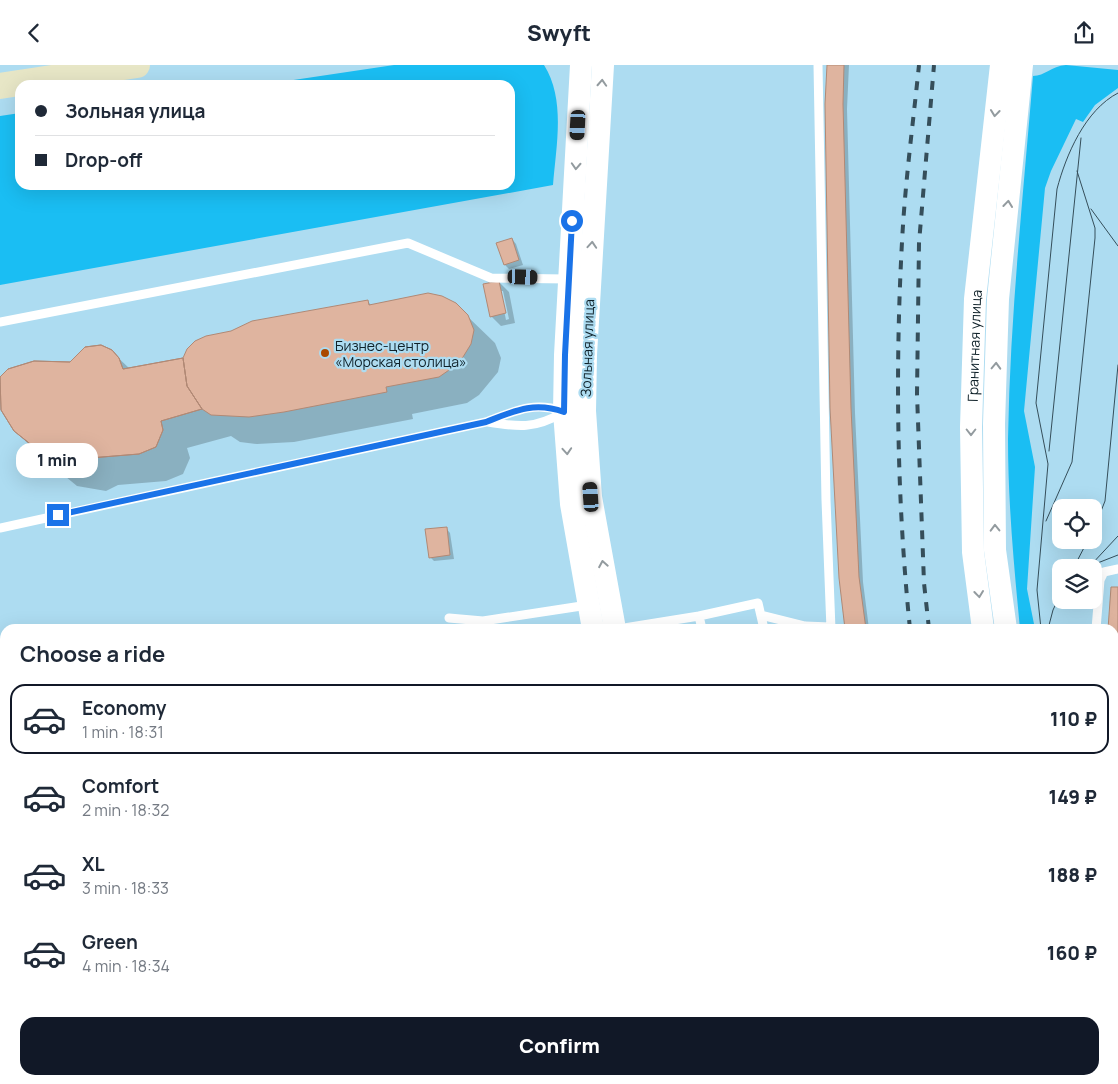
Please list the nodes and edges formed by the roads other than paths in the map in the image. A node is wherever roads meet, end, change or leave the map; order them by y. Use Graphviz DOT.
graph roads {
  1 [pos="137,65"];
  2 [pos="581,65"];
  3 [pos="603,65"];
  4 [pos="818,65"];
  5 [pos="1001,65"];
  6 [pos="1022,65"];
  7 [pos="44,80"];
  8 [pos="15,85"];
  9 [pos="0,87"];
  10 [pos="580,279"];
  11 [pos="0,322"];
  12 [pos="574,412"];
  13 [pos="486,422"];
  14 [pos="0,528"];
  15 [pos="1118,569"];
  16 [pos="599,602"];
  17 [pos="761,615"];
  18 [pos="699,616"];
  19 [pos="449,619"];
  20 [pos="594,624"];
  21 [pos="614,624"];
  22 [pos="649,624"];
  23 [pos="701,624"];
  24 [pos="763,624"];
  25 [pos="797,624"];
  26 [pos="831,624"];
  27 [pos="982,624"];
  28 [pos="1005,624"];
  29 [pos="1096,624"];
  1 -- 7 [label="main road"];
  2 -- 10 [label="street, Зольная улица, one-way"];
  10 -- 3 [label="street, Зольная улица, one-way"];
  4 -- 26 [label="lane"];
  5 -- 27 [label="street, Гранитная улица, one-way"];
  28 -- 6 [label="street, Гранитная улица, one-way"];
  8 -- 9 [label="main road"];
  10 -- 11 [label="lane"];
  10 -- 12 [label="street, Зольная улица"];
  12 -- 13 [label="lane"];
  12 -- 13 [label="lane"];
  12 -- 16 [label="street, Зольная улица"];
  13 -- 14 [label="lane"];
  15 -- 29 [label="lane"];
  16 -- 19 [label="lane"];
  16 -- 20 [label="street, Зольная улица"];
  16 -- 21 [label="street, Зольная улица"];
  17 -- 18 [label="lane"];
  17 -- 24 [label="lane"];
  17 -- 25 [label="lane"];
  18 -- 22 [label="lane"];
  18 -- 23 [label="lane"];
}
